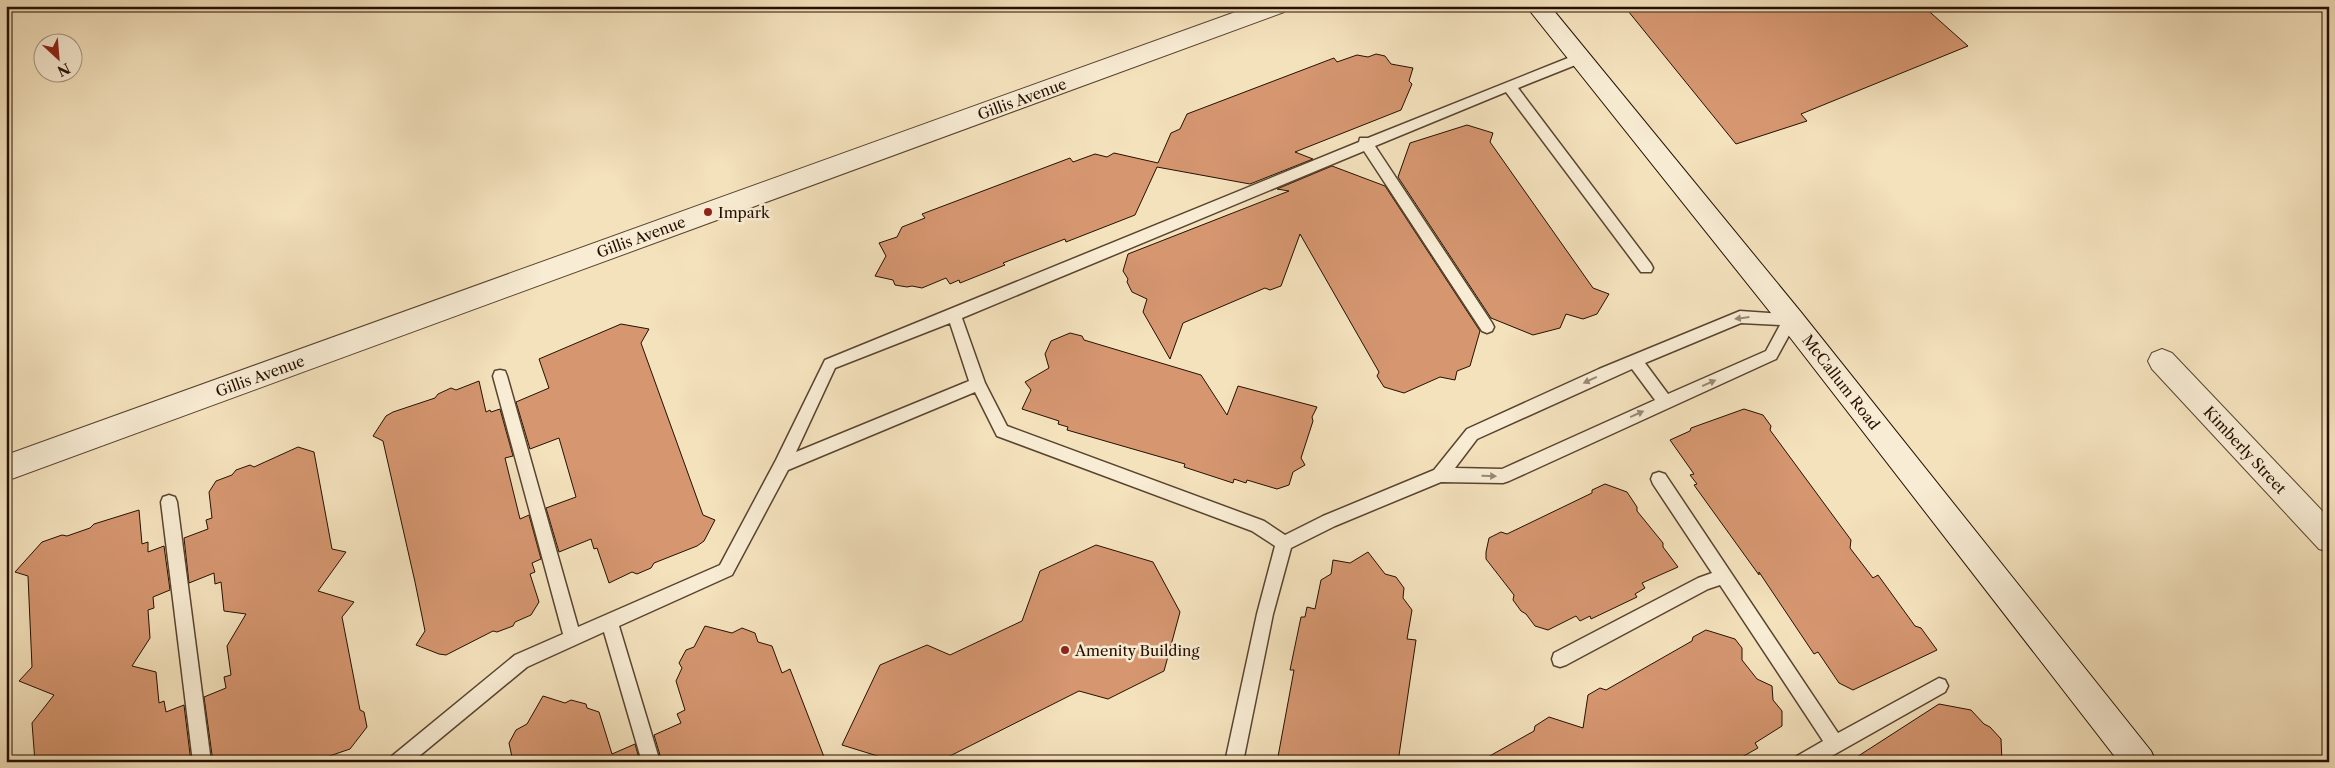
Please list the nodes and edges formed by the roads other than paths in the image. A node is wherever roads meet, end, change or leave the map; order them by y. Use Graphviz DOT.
graph roads {
  1 [pos="1276,6"];
  2 [pos="1537,6"];
  3 [pos="1578,59"];
  4 [pos="1509,86"];
  5 [pos="1365,142"];
  6 [pos="1646,268"];
  7 [pos="954,315"];
  8 [pos="1791,319"];
  9 [pos="1487,327"];
  10 [pos="1635,361"];
  11 [pos="2162,361"];
  12 [pos="500,376"];
  13 [pos="978,384"];
  14 [pos="1664,402"];
  15 [pos="782,465"];
  16 [pos="6,468"];
  17 [pos="1440,475"];
  18 [pos="1659,479"];
  19 [pos="169,502"];
  20 [pos="2329,539"];
  21 [pos="1284,543"];
  22 [pos="1725,576"];
  23 [pos="610,623"];
  24 [pos="573,638"];
  25 [pos="1560,659"];
  26 [pos="1939,686"];
  27 [pos="1835,743"];
  28 [pos="202,762"];
  29 [pos="398,762"];
  30 [pos="651,762"];
  31 [pos="1234,762"];
  32 [pos="1802,762"];
  33 [pos="2140,762"];
  1 -- 16 [label="street, Gillis Avenue"];
  2 -- 3 [label="street, McCallum Road"];
  3 -- 4 [label="lane"];
  3 -- 8 [label="street, McCallum Road"];
  4 -- 5 [label="lane"];
  4 -- 6 [label="lane"];
  5 -- 7 [label="lane"];
  5 -- 9 [label="lane"];
  7 -- 13 [label="lane"];
  7 -- 15 [label="lane"];
  8 -- 10 [label="lane, one-way"];
  14 -- 8 [label="lane, one-way"];
  8 -- 33 [label="street, McCallum Road"];
  10 -- 14 [label="lane"];
  10 -- 17 [label="lane, one-way"];
  11 -- 20 [label="street, Kimberly Street"];
  12 -- 24 [label="lane"];
  13 -- 15 [label="lane"];
  13 -- 21 [label="lane"];
  17 -- 14 [label="lane, one-way"];
  15 -- 23 [label="lane"];
  17 -- 21 [label="lane"];
  18 -- 22 [label="lane"];
  19 -- 28 [label="lane"];
  21 -- 31 [label="lane"];
  22 -- 25 [label="lane"];
  22 -- 27 [label="lane"];
  23 -- 24 [label="lane"];
  23 -- 30 [label="lane"];
  24 -- 29 [label="lane"];
  26 -- 27 [label="lane"];
  27 -- 32 [label="lane"];
}
